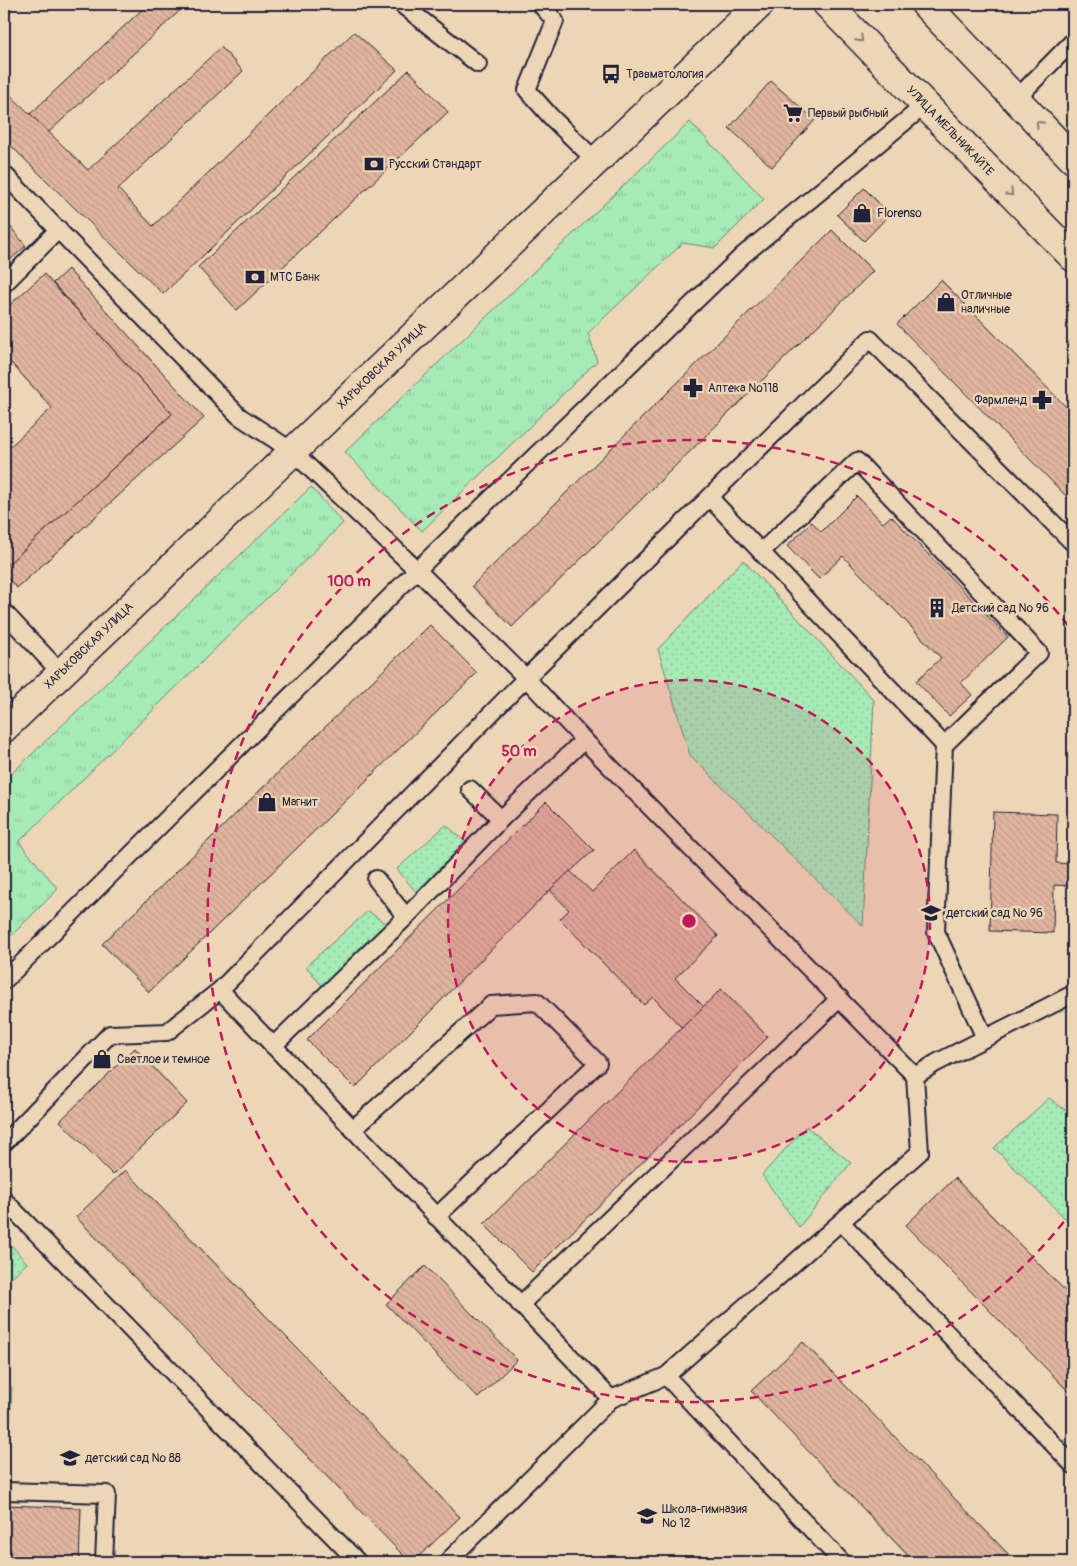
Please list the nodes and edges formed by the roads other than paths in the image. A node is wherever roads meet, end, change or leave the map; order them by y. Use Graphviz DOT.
graph roads {
  1 [pos="401,4"];
  2 [pos="540,4"];
  3 [pos="760,4"];
  4 [pos="826,4"];
  5 [pos="925,4"];
  6 [pos="1073,41"];
  7 [pos="478,64"];
  8 [pos="1016,99"];
  9 [pos="924,106"];
  10 [pos="1073,159"];
  11 [pos="596,161"];
  12 [pos="4,174"];
  13 [pos="59,229"];
  14 [pos="1073,257"];
  15 [pos="4,284"];
  16 [pos="292,451"];
  17 [pos="710,498"];
  18 [pos="1073,543"];
  19 [pos="761,552"];
  20 [pos="417,570"];
  21 [pos="4,612"];
  22 [pos="61,673"];
  23 [pos="526,678"];
  24 [pos="4,728"];
  25 [pos="584,740"];
  26 [pos="944,744"];
  27 [pos="470,789"];
  28 [pos="501,818"];
  29 [pos="376,879"];
  30 [pos="406,918"];
  31 [pos="4,981"];
  32 [pos="220,990"];
  33 [pos="1073,994"];
  34 [pos="840,998"];
  35 [pos="985,1038"];
  36 [pos="273,1046"];
  37 [pos="915,1076"];
  38 [pos="353,1130"];
  39 [pos="4,1143"];
  40 [pos="4,1200"];
  41 [pos="436,1218"];
  42 [pos="841,1222"];
  43 [pos="520,1305"];
  44 [pos="666,1376"];
  45 [pos="611,1399"];
  46 [pos="1073,1465"];
  47 [pos="4,1490"];
  48 [pos="104,1562"];
  49 [pos="358,1562"];
  50 [pos="447,1562"];
  51 [pos="842,1562"];
  1 -- 7 [label="lane"];
  2 -- 11 [label="lane"];
  3 -- 11 [label="street, ХАРЬКОВСКАЯ УЛИЦА"];
  4 -- 9 [label="street, УЛИЦА МЕЛЬНИКАЙТЕ, one-way"];
  5 -- 8 [label="street"];
  6 -- 8 [label="lane"];
  10 -- 8 [label="street, one-way"];
  9 -- 14 [label="street, УЛИЦА МЕЛЬНИКАЙТЕ, one-way"];
  9 -- 20 [label="lane"];
  11 -- 16 [label="street, ХАРЬКОВСКАЯ УЛИЦА"];
  12 -- 13 [label="lane"];
  13 -- 15 [label="lane"];
  13 -- 16 [label="lane"];
  16 -- 20 [label="lane"];
  16 -- 22 [label="street, ХАРЬКОВСКАЯ УЛИЦА"];
  17 -- 18 [label="lane"];
  17 -- 19 [label="lane"];
  17 -- 23 [label="lane"];
  19 -- 26 [label="lane"];
  19 -- 26 [label="lane"];
  20 -- 23 [label="lane"];
  20 -- 31 [label="lane"];
  21 -- 22 [label="lane"];
  22 -- 24 [label="street, ХАРЬКОВСКАЯ УЛИЦА"];
  23 -- 25 [label="lane"];
  23 -- 32 [label="lane"];
  25 -- 28 [label="lane"];
  25 -- 34 [label="lane"];
  26 -- 35 [label="lane"];
  27 -- 28 [label="lane"];
  28 -- 30 [label="lane"];
  29 -- 30 [label="lane"];
  30 -- 36 [label="lane"];
  32 -- 36 [label="lane"];
  32 -- 39 [label="lane"];
  33 -- 35 [label="lane"];
  34 -- 37 [label="lane"];
  34 -- 43 [label="lane"];
  35 -- 37 [label="lane"];
  36 -- 38 [label="lane"];
  37 -- 42 [label="lane"];
  38 -- 41 [label="lane"];
  38 -- 41 [label="lane"];
  40 -- 49 [label="lane"];
  41 -- 43 [label="lane"];
  42 -- 44 [label="lane"];
  42 -- 46 [label="lane"];
  43 -- 45 [label="lane"];
  44 -- 45 [label="lane"];
  44 -- 51 [label="lane"];
  45 -- 50 [label="lane"];
  47 -- 48 [label="lane"];
}
